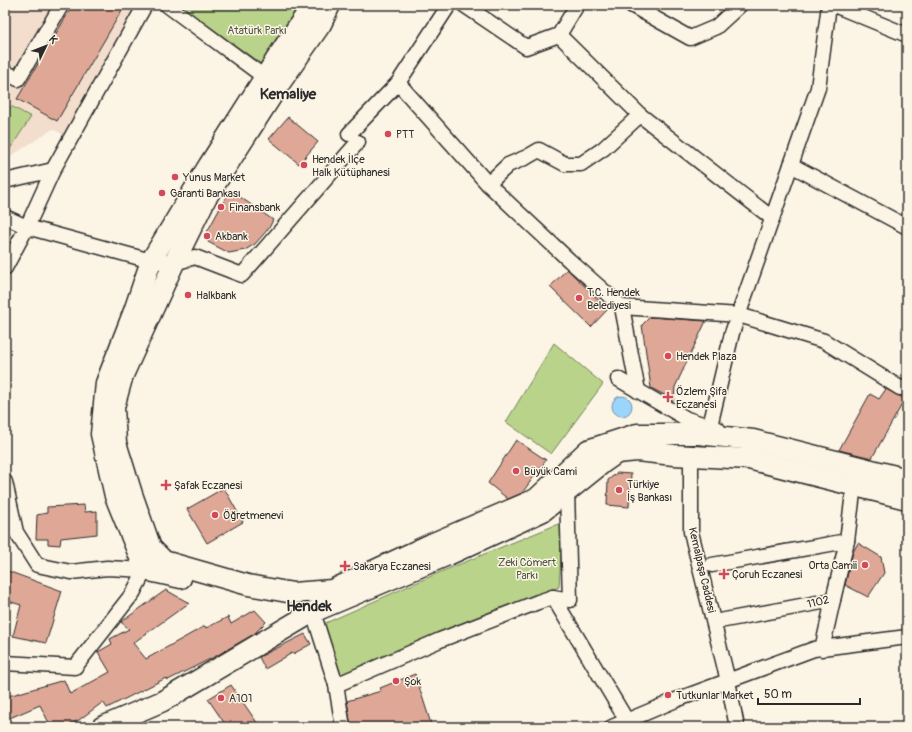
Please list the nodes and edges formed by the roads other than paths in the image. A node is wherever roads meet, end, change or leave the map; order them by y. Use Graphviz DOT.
graph roads {
  1 [pos="60,5"];
  2 [pos="145,5"];
  3 [pos="167,5"];
  4 [pos="311,5"];
  5 [pos="330,5"];
  6 [pos="449,5"];
  7 [pos="464,5"];
  8 [pos="577,5"];
  9 [pos="631,5"];
  10 [pos="740,5"];
  11 [pos="829,5"];
  12 [pos="843,6"];
  13 [pos="559,35"];
  14 [pos="907,35"];
  15 [pos="5,72"];
  16 [pos="272,82"];
  17 [pos="398,83"];
  18 [pos="640,115"];
  19 [pos="791,165"];
  20 [pos="53,170"];
  21 [pos="5,181"];
  22 [pos="488,184"];
  23 [pos="5,217"];
  24 [pos="772,218"];
  25 [pos="28,227"];
  26 [pos="907,227"];
  27 [pos="152,261"];
  28 [pos="174,263"];
  29 [pos="5,268"];
  30 [pos="622,307"];
  31 [pos="739,315"];
  32 [pos="618,379"];
  33 [pos="907,388"];
  34 [pos="638,391"];
  35 [pos="710,426"];
  36 [pos="753,440"];
  37 [pos="691,456"];
  38 [pos="5,482"];
  39 [pos="906,483"];
  40 [pos="854,485"];
  41 [pos="570,488"];
  42 [pos="907,499"];
  43 [pos="847,541"];
  44 [pos="152,548"];
  45 [pos="712,565"];
  46 [pos="146,570"];
  47 [pos="332,590"];
  48 [pos="553,597"];
  49 [pos="833,600"];
  50 [pos="313,612"];
  51 [pos="714,622"];
  52 [pos="907,638"];
  53 [pos="822,649"];
  54 [pos="5,663"];
  55 [pos="728,681"];
  56 [pos="336,685"];
  57 [pos="634,722"];
  58 [pos="102,727"];
  59 [pos="344,727"];
  60 [pos="612,727"];
  61 [pos="737,727"];
  1 -- 15 [label="street"];
  2 -- 20 [label="street"];
  3 -- 16 [label="street"];
  4 -- 16 [label="main road"];
  5 -- 16 [label="main road"];
  6 -- 17 [label="street"];
  7 -- 13 [label="street"];
  8 -- 13 [label="street"];
  9 -- 10 [label="street"];
  11 -- 19 [label="street"];
  12 -- 14 [label="street"];
  13 -- 18 [label="street"];
  16 -- 27 [label="main road"];
  16 -- 28 [label="main road"];
  17 -- 22 [label="street"];
  17 -- 28 [label="street"];
  18 -- 22 [label="street"];
  18 -- 24 [label="street"];
  19 -- 24 [label="street"];
  19 -- 26 [label="street"];
  20 -- 21 [label="street"];
  20 -- 25 [label="street"];
  22 -- 30 [label="street"];
  23 -- 25 [label="street"];
  24 -- 31 [label="street"];
  25 -- 27 [label="street"];
  25 -- 29 [label="street"];
  27 -- 28 [label="street"];
  27 -- 46 [label="main road"];
  28 -- 44 [label="main road"];
  30 -- 31 [label="street"];
  30 -- 34 [label="street"];
  31 -- 33 [label="street"];
  31 -- 35 [label="street"];
  32 -- 34 [label="street"];
  34 -- 35 [label="street"];
  35 -- 36 [label="street"];
  36 -- 39 [label="main road"];
  36 -- 47 [label="main road"];
  37 -- 40 [label="main road"];
  37 -- 41 [label="main road"];
  37 -- 51 [label="street, Kemalpaşa Caddesi"];
  38 -- 46 [label="street"];
  40 -- 42 [label="main road"];
  40 -- 43 [label="street, 1102"];
  41 -- 48 [label="street"];
  41 -- 50 [label="main road"];
  43 -- 45 [label="street"];
  43 -- 49 [label="street, 1102"];
  44 -- 46 [label="street"];
  44 -- 47 [label="main road"];
  46 -- 50 [label="main road"];
  46 -- 54 [label="street"];
  47 -- 50 [label="main road"];
  48 -- 56 [label="street"];
  48 -- 57 [label="street"];
  49 -- 51 [label="street, 1102"];
  49 -- 53 [label="street"];
  50 -- 56 [label="street"];
  50 -- 58 [label="main road"];
  51 -- 55 [label="street, Kemalpaşa Caddesi"];
  52 -- 53 [label="street"];
  53 -- 55 [label="street"];
  55 -- 57 [label="street"];
  55 -- 61 [label="street, Kemalpaşa Caddesi"];
  56 -- 59 [label="street"];
  57 -- 60 [label="street"];
}
